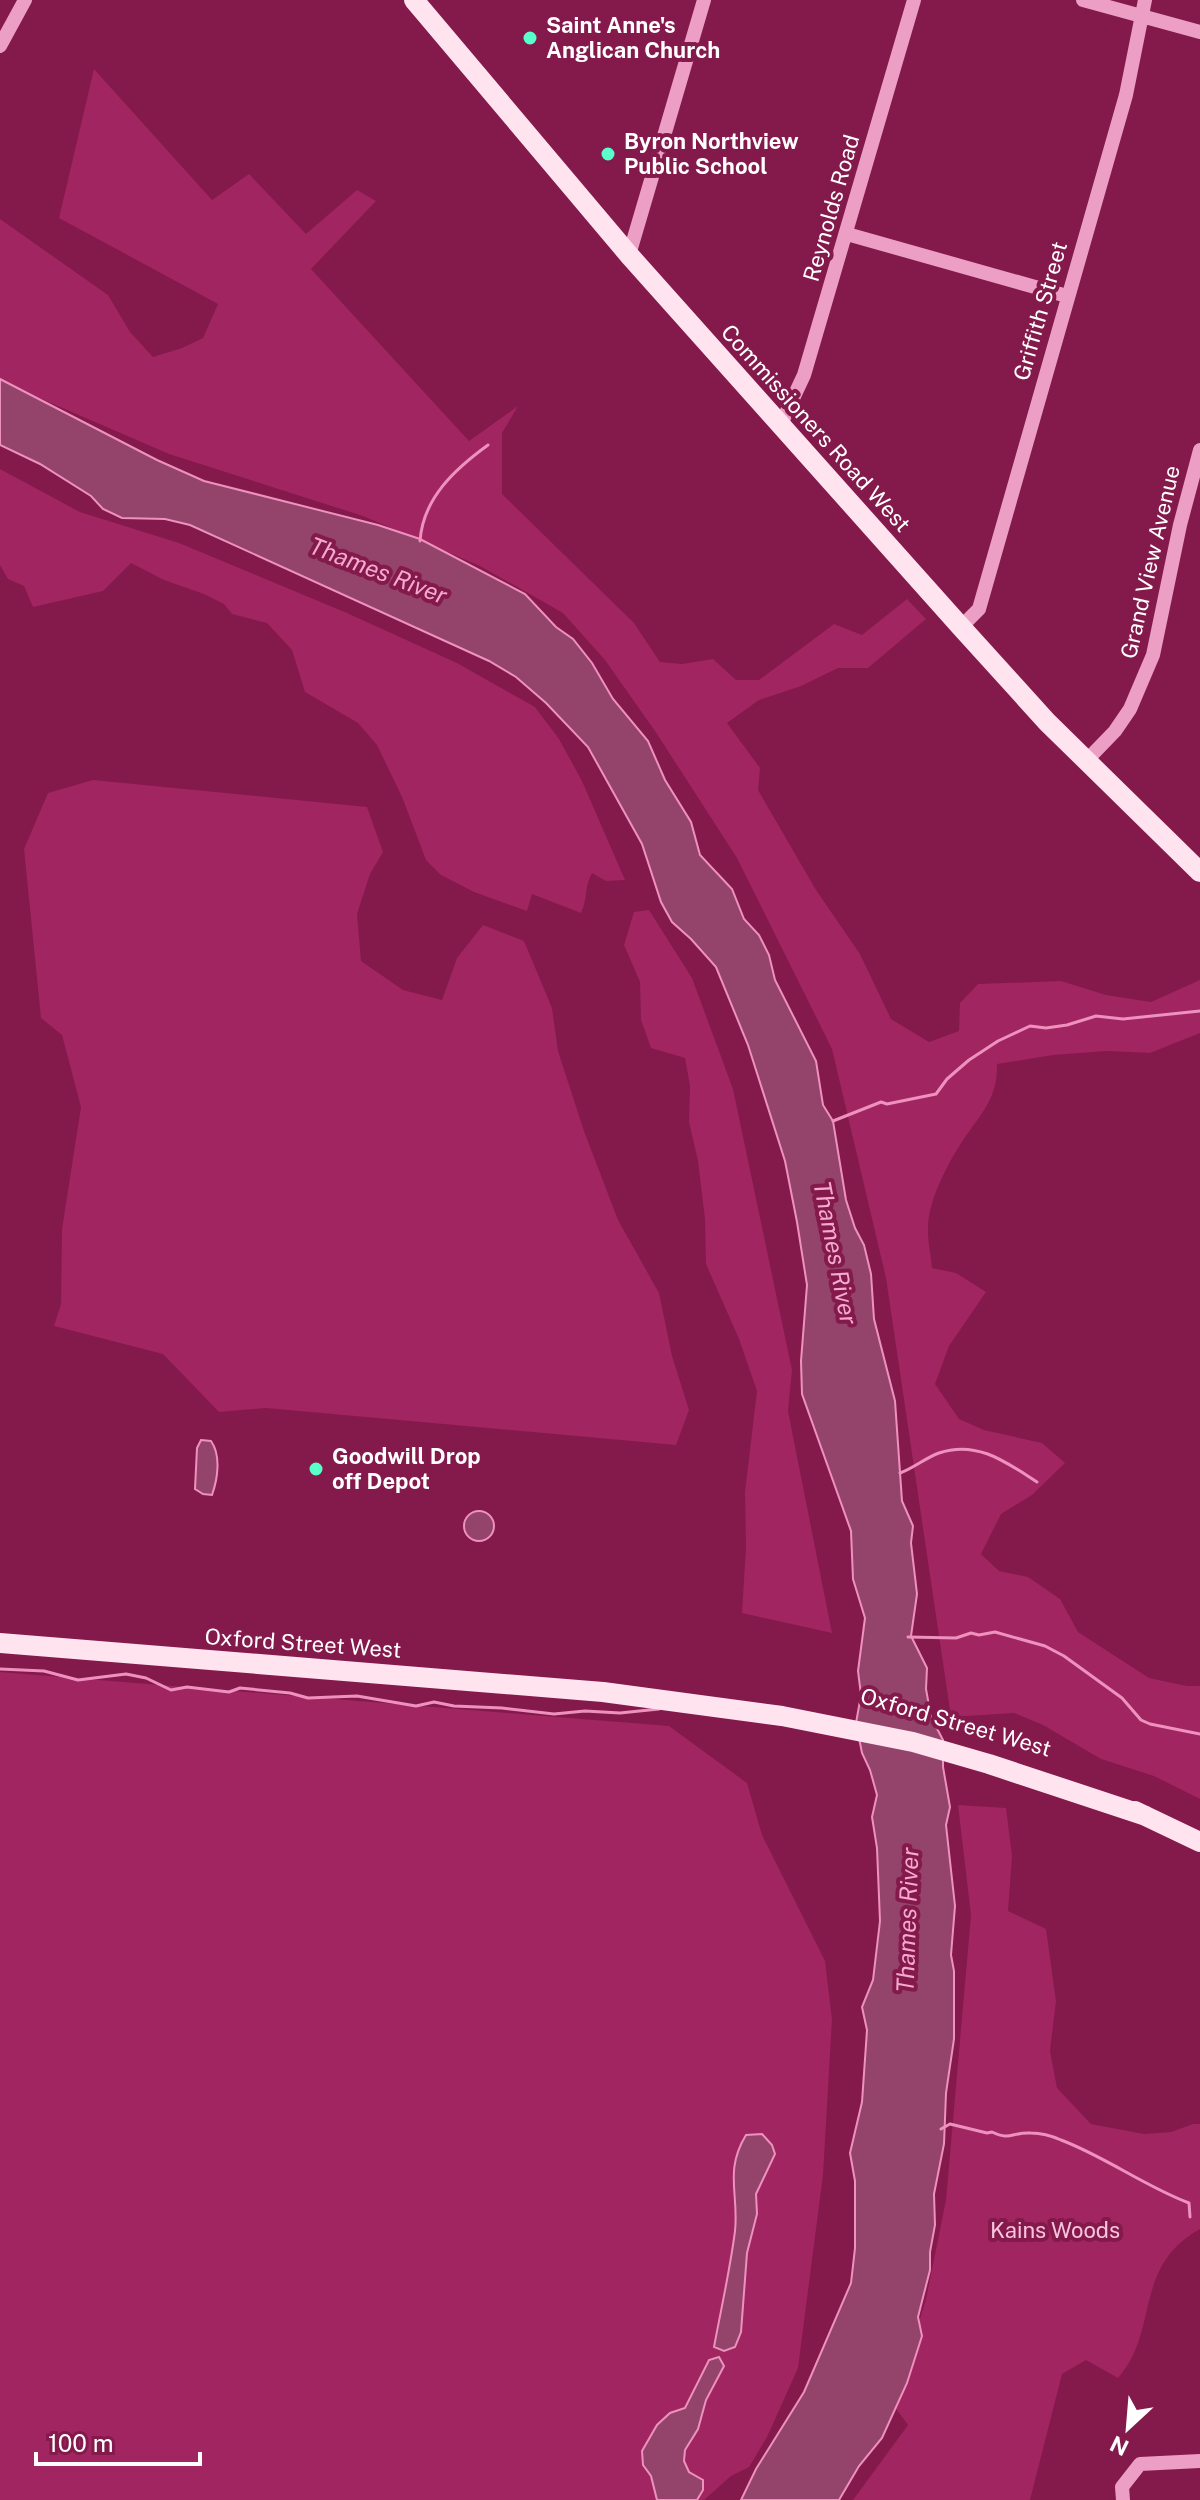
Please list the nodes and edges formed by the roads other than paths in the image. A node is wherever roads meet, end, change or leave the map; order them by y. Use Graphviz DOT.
graph roads {
  1 [pos="25,0"];
  2 [pos="414,0"];
  3 [pos="704,0"];
  4 [pos="914,0"];
  5 [pos="1083,0"];
  6 [pos="1145,0"];
  7 [pos="1143,16"];
  8 [pos="1200,32"];
  9 [pos="0,46"];
  10 [pos="847,234"];
  11 [pos="629,255"];
  12 [pos="1067,296"];
  13 [pos="781,424"];
  14 [pos="1200,450"];
  15 [pos="961,627"];
  16 [pos="1086,761"];
  17 [pos="1200,872"];
  18 [pos="0,1643"];
  19 [pos="1200,1842"];
  20 [pos="1200,2461"];
  21 [pos="1123,2500"];
  1 -- 9 [label="street"];
  2 -- 11 [label="main road, Commissioners Road West"];
  3 -- 11 [label="street"];
  4 -- 10 [label="street, Reynolds Road"];
  5 -- 7 [label="street"];
  6 -- 7 [label="street, Griffith Street"];
  7 -- 8 [label="street"];
  7 -- 12 [label="street, Griffith Street"];
  10 -- 12 [label="street"];
  10 -- 13 [label="street, Reynolds Road"];
  11 -- 13 [label="main road, Commissioners Road West"];
  12 -- 15 [label="street, Griffith Street"];
  13 -- 15 [label="main road, Commissioners Road West"];
  14 -- 16 [label="street, Grand View Avenue"];
  15 -- 16 [label="main road, Commissioners Road West"];
  16 -- 17 [label="main road, Commissioners Road West"];
  18 -- 19 [label="main road, Oxford Street West"];
  20 -- 21 [label="street"];
}
